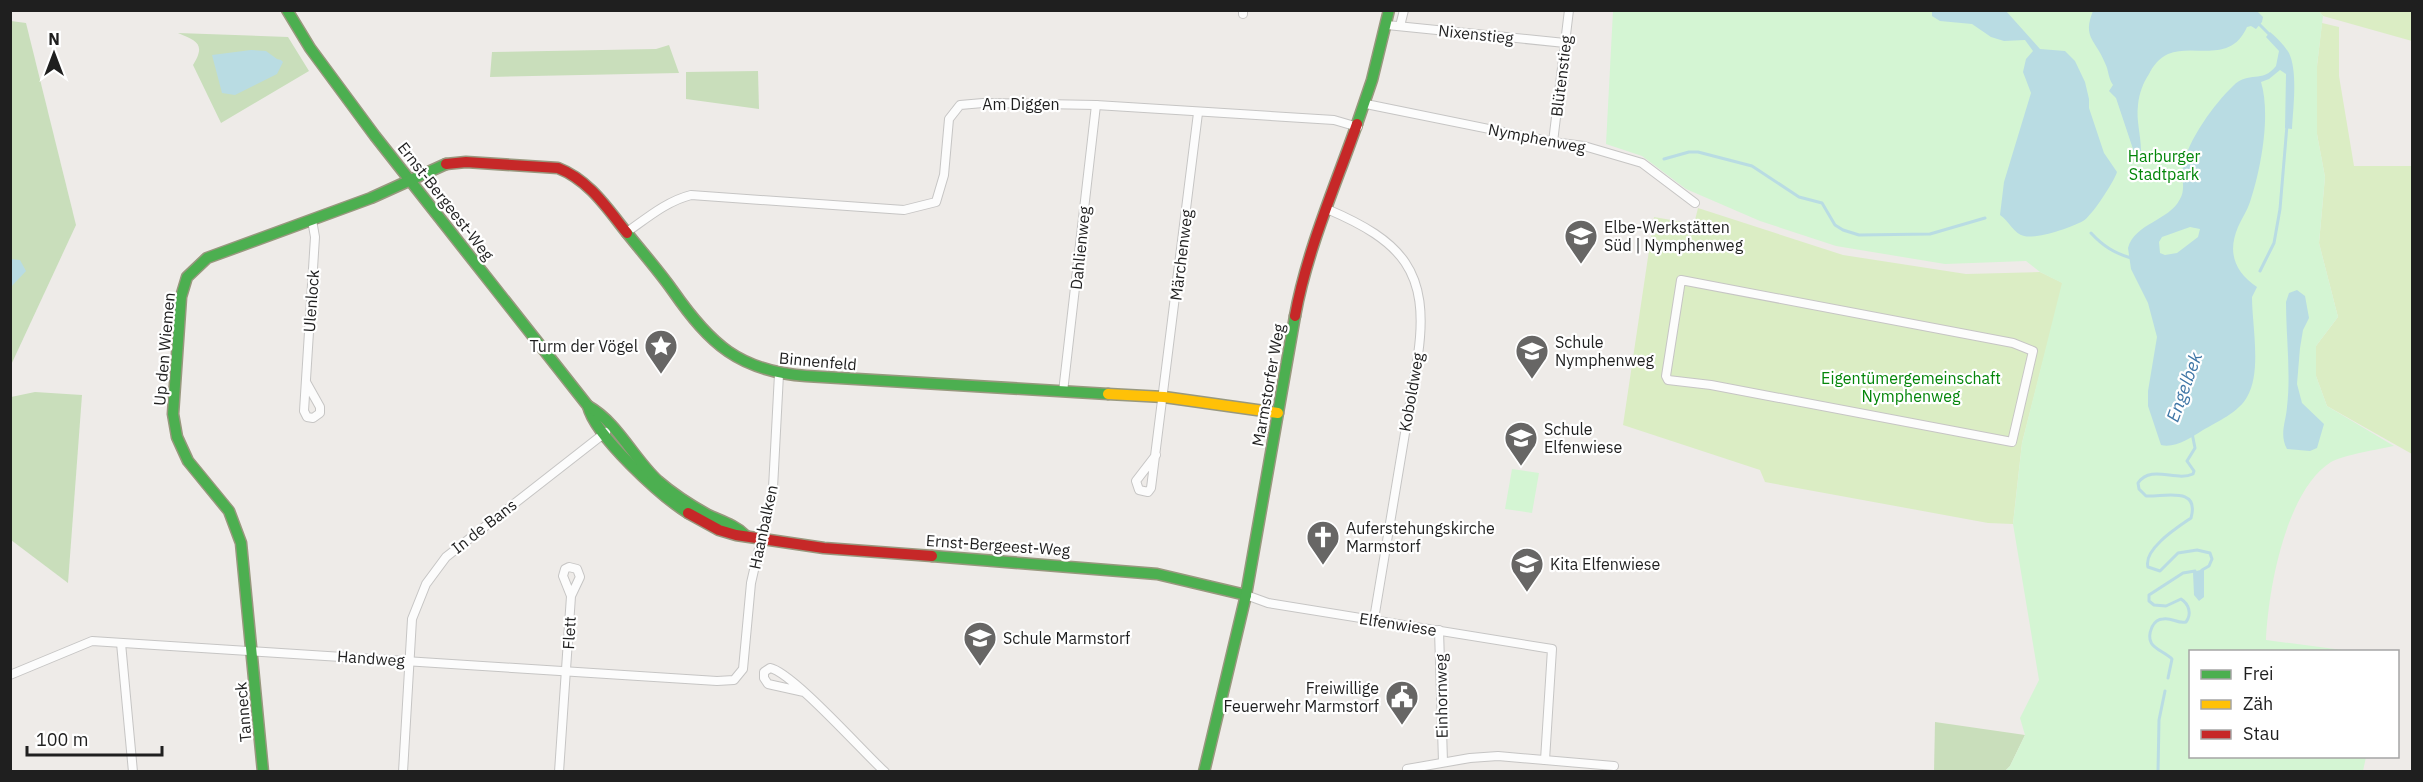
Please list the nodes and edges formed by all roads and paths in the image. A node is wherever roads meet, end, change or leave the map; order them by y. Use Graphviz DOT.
graph roads {
  1 [pos="287,10"];
  2 [pos="1389,10"];
  3 [pos="1404,10"];
  4 [pos="1569,10"];
  5 [pos="1387,25"];
  6 [pos="1400,26"];
  7 [pos="1565,43"];
  8 [pos="1366,104"];
  9 [pos="1096,105"];
  10 [pos="1198,113"];
  11 [pos="1358,126"];
  12 [pos="1553,142"];
  13 [pos="410,180"];
  14 [pos="1695,204"];
  15 [pos="1327,209"];
  16 [pos="312,220"];
  17 [pos="627,232"];
  18 [pos="1681,280"];
  19 [pos="779,374"];
  20 [pos="306,382"];
  21 [pos="1063,392"];
  22 [pos="1164,397"];
  23 [pos="1278,413"];
  24 [pos="608,431"];
  25 [pos="1156,455"];
  26 [pos="760,539"];
  27 [pos="1246,595"];
  28 [pos="570,596"];
  29 [pos="1374,620"];
  30 [pos="1439,630"];
  31 [pos="121,643"];
  32 [pos="252,650"];
  33 [pos="409,660"];
  34 [pos="567,670"];
  35 [pos="10,675"];
  36 [pos="738,677"];
  37 [pos="804,692"];
  38 [pos="1545,760"];
  39 [pos="1443,762"];
  40 [pos="1614,766"];
  41 [pos="1407,769"];
  42 [pos="133,771"];
  43 [pos="263,771"];
  44 [pos="403,771"];
  45 [pos="559,771"];
  46 [pos="885,771"];
  47 [pos="1204,771"];
  1 -- 13 [label="street, Ernst-Bergeest-Weg"];
  2 -- 5 [label="street, Marmstorfer Weg"];
  3 -- 6 [label="street"];
  4 -- 7 [label="street, Blütenstieg"];
  5 -- 6 [label="street, Nixenstieg"];
  5 -- 8 [label="street, Marmstorfer Weg"];
  6 -- 7 [label="street, Nixenstieg"];
  7 -- 12 [label="street, Blütenstieg"];
  8 -- 11 [label="street, Marmstorfer Weg"];
  8 -- 12 [label="street, Nymphenweg"];
  9 -- 10 [label="street, Am Diggen"];
  9 -- 17 [label="street, Am Diggen"];
  9 -- 21 [label="street, Dahlienweg"];
  10 -- 11 [label="street, Am Diggen"];
  10 -- 22 [label="street, Märchenweg"];
  11 -- 15 [label="street, Marmstorfer Weg"];
  12 -- 14 [label="street, Nymphenweg"];
  13 -- 16 [label="street, Up den Wiemen"];
  13 -- 17 [label="street, Binnenfeld"];
  13 -- 24 [label="street, Ernst-Bergeest-Weg"];
  15 -- 23 [label="street, Marmstorfer Weg"];
  15 -- 29 [label="street, Koboldweg"];
  16 -- 20 [label="street, Ulenlock"];
  16 -- 32 [label="street, Up den Wiemen"];
  17 -- 19 [label="street, Binnenfeld"];
  18 -- 18 [label="street"];
  19 -- 21 [label="street, Binnenfeld"];
  19 -- 26 [label="street, Haanbalken"];
  21 -- 22 [label="street, Binnenfeld"];
  22 -- 23 [label="street, Binnenfeld"];
  22 -- 25 [label="street, Märchenweg"];
  23 -- 27 [label="street, Marmstorfer Weg"];
  24 -- 26 [label="street, Ernst-Bergeest-Weg"];
  24 -- 33 [label="street, In de Bans"];
  26 -- 27 [label="street, Ernst-Bergeest-Weg"];
  26 -- 36 [label="street, Haanbalken"];
  27 -- 29 [label="street, Elfenwiese"];
  27 -- 47 [label="street, Marmstorfer Weg"];
  28 -- 34 [label="street, Flett"];
  29 -- 30 [label="street, Elfenwiese"];
  30 -- 38 [label="street, Elfenwiese"];
  30 -- 39 [label="street, Einhornweg"];
  31 -- 32 [label="street, Handweg"];
  31 -- 35 [label="street, Handweg"];
  31 -- 42 [label="street"];
  32 -- 33 [label="street, Handweg"];
  32 -- 43 [label="street, Tanneck"];
  33 -- 34 [label="street, Handweg"];
  33 -- 44 [label="street, In de Bans"];
  34 -- 36 [label="street, Handweg"];
  34 -- 45 [label="street, Flett"];
  37 -- 37 [label="street"];
  37 -- 46 [label="street"];
  38 -- 39 [label="street"];
  38 -- 40 [label="street"];
  39 -- 41 [label="street"];
}
